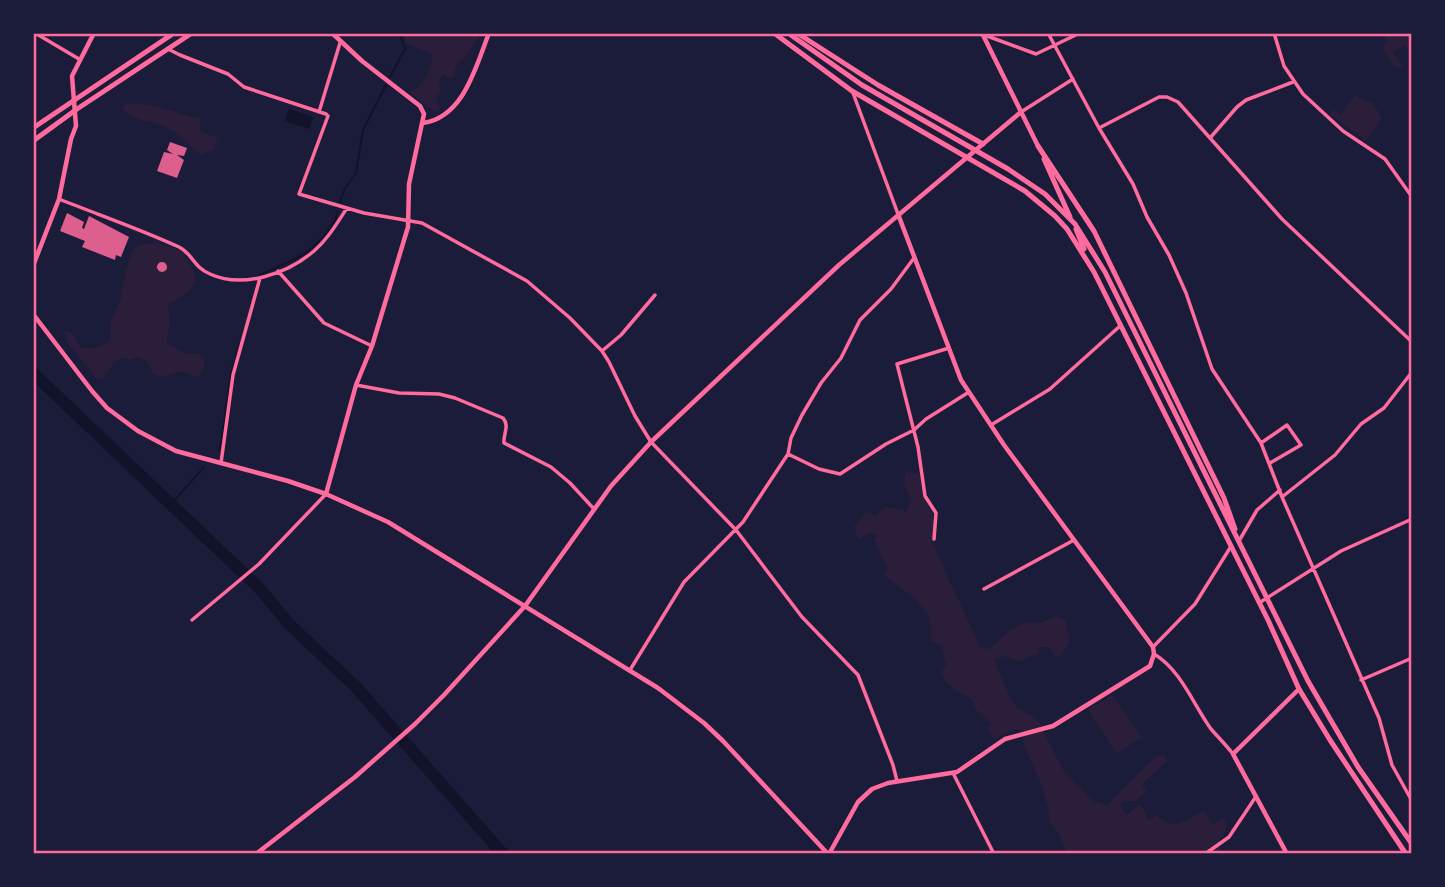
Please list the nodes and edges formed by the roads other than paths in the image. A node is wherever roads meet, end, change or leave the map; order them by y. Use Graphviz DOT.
graph roads {
  1 [pos="35,33"];
  2 [pos="94,33"];
  3 [pos="174,33"];
  4 [pos="191,33"];
  5 [pos="332,33"];
  6 [pos="489,33"];
  7 [pos="774,33"];
  8 [pos="788,33"];
  9 [pos="797,33"];
  10 [pos="981,33"];
  11 [pos="1048,33"];
  12 [pos="1080,33"];
  13 [pos="1274,33"];
  14 [pos="341,43"];
  15 [pos="1055,46"];
  16 [pos="168,49"];
  17 [pos="79,59"];
  18 [pos="1073,79"];
  19 [pos="1293,82"];
  20 [pos="852,90"];
  21 [pos="76,99"];
  22 [pos="77,109"];
  23 [pos="319,112"];
  24 [pos="1021,112"];
  25 [pos="423,123"];
  26 [pos="33,128"];
  27 [pos="1098,128"];
  28 [pos="1210,138"];
  29 [pos="33,141"];
  30 [pos="983,144"];
  31 [pos="1038,146"];
  32 [pos="967,157"];
  33 [pos="1412,197"];
  34 [pos="59,199"];
  35 [pos="347,208"];
  36 [pos="898,214"];
  37 [pos="409,220"];
  38 [pos="1091,225"];
  39 [pos="1077,232"];
  40 [pos="915,256"];
  41 [pos="33,266"];
  42 [pos="278,271"];
  43 [pos="1094,272"];
  44 [pos="260,278"];
  45 [pos="654,295"];
  46 [pos="33,314"];
  47 [pos="1136,318"];
  48 [pos="1120,326"];
  49 [pos="1412,342"];
  50 [pos="372,346"];
  51 [pos="949,348"];
  52 [pos="602,351"];
  53 [pos="1412,372"];
  54 [pos="356,385"];
  55 [pos="969,392"];
  56 [pos="991,425"];
  57 [pos="914,430"];
  58 [pos="651,442"];
  59 [pos="1261,443"];
  60 [pos="788,454"];
  61 [pos="221,463"];
  62 [pos="1270,463"];
  63 [pos="1280,491"];
  64 [pos="326,494"];
  65 [pos="1282,498"];
  66 [pos="594,509"];
  67 [pos="1412,519"];
  68 [pos="736,530"];
  69 [pos="934,539"];
  70 [pos="1074,540"];
  71 [pos="1238,542"];
  72 [pos="1230,548"];
  73 [pos="1313,568"];
  74 [pos="984,589"];
  75 [pos="1266,599"];
  76 [pos="1259,603"];
  77 [pos="525,606"];
  78 [pos="192,620"];
  79 [pos="1153,647"];
  80 [pos="1154,654"];
  81 [pos="1412,657"];
  82 [pos="630,670"];
  83 [pos="1361,680"];
  84 [pos="1299,689"];
  85 [pos="1233,754"];
  86 [pos="953,774"];
  87 [pos="897,781"];
  88 [pos="1255,798"];
  89 [pos="1412,802"];
  90 [pos="1412,844"];
  91 [pos="256,854"];
  92 [pos="828,854"];
  93 [pos="993,854"];
  94 [pos="1205,854"];
  95 [pos="1287,854"];
  96 [pos="1406,854"];
  1 -- 17 [label="street"];
  2 -- 17 [label="street"];
  3 -- 21 [label="highway"];
  4 -- 16 [label="highway"];
  5 -- 14 [label="street"];
  6 -- 25 [label="street"];
  7 -- 20 [label="highway"];
  8 -- 71 [label="highway"];
  9 -- 30 [label="highway"];
  10 -- 15 [label="street"];
  10 -- 24 [label="street"];
  11 -- 15 [label="street"];
  12 -- 15 [label="street"];
  13 -- 19 [label="street"];
  14 -- 23 [label="street"];
  14 -- 25 [label="street"];
  15 -- 18 [label="street"];
  16 -- 22 [label="highway"];
  16 -- 23 [label="street"];
  17 -- 21 [label="street"];
  18 -- 24 [label="street"];
  18 -- 27 [label="street"];
  19 -- 28 [label="street"];
  19 -- 33 [label="street"];
  20 -- 32 [label="highway"];
  20 -- 36 [label="street"];
  21 -- 22 [label="street"];
  21 -- 26 [label="highway"];
  22 -- 29 [label="highway"];
  22 -- 34 [label="street"];
  23 -- 35 [label="street"];
  24 -- 30 [label="street"];
  24 -- 31 [label="street"];
  25 -- 37 [label="street"];
  27 -- 28 [label="street"];
  27 -- 59 [label="street"];
  28 -- 49 [label="street"];
  30 -- 32 [label="street"];
  31 -- 38 [label="highway"];
  31 -- 39 [label="highway"];
  32 -- 36 [label="street"];
  32 -- 43 [label="highway"];
  34 -- 41 [label="street"];
  34 -- 44 [label="street"];
  35 -- 37 [label="street"];
  35 -- 42 [label="street"];
  36 -- 40 [label="street"];
  36 -- 58 [label="street"];
  37 -- 50 [label="street"];
  37 -- 52 [label="street"];
  38 -- 39 [label="highway"];
  38 -- 47 [label="highway"];
  39 -- 43 [label="highway"];
  40 -- 51 [label="street"];
  40 -- 60 [label="street"];
  42 -- 44 [label="street"];
  42 -- 50 [label="street"];
  43 -- 48 [label="highway"];
  44 -- 61 [label="street"];
  45 -- 52 [label="street"];
  46 -- 61 [label="street"];
  47 -- 48 [label="highway"];
  47 -- 71 [label="highway"];
  48 -- 56 [label="street"];
  48 -- 72 [label="highway"];
  50 -- 54 [label="street"];
  51 -- 55 [label="street"];
  51 -- 57 [label="street"];
  52 -- 58 [label="street"];
  53 -- 65 [label="street"];
  54 -- 64 [label="street"];
  54 -- 66 [label="street"];
  55 -- 56 [label="street"];
  55 -- 57 [label="street"];
  56 -- 70 [label="street"];
  57 -- 60 [label="street"];
  57 -- 69 [label="street"];
  58 -- 66 [label="street"];
  58 -- 68 [label="street"];
  59 -- 62 [label="street"];
  59 -- 62 [label="street"];
  60 -- 68 [label="street"];
  61 -- 64 [label="street"];
  62 -- 63 [label="street"];
  63 -- 65 [label="street"];
  63 -- 71 [label="street"];
  64 -- 77 [label="street"];
  64 -- 78 [label="street"];
  65 -- 73 [label="street"];
  66 -- 77 [label="street"];
  67 -- 73 [label="street"];
  68 -- 82 [label="street"];
  68 -- 87 [label="street"];
  70 -- 74 [label="street"];
  70 -- 79 [label="street"];
  71 -- 75 [label="highway"];
  72 -- 76 [label="highway"];
  72 -- 79 [label="street"];
  73 -- 75 [label="street"];
  73 -- 83 [label="street"];
  75 -- 76 [label="street"];
  75 -- 90 [label="highway"];
  76 -- 84 [label="highway"];
  77 -- 82 [label="street"];
  77 -- 91 [label="street"];
  79 -- 80 [label="street"];
  80 -- 85 [label="street"];
  80 -- 86 [label="street"];
  81 -- 83 [label="street"];
  82 -- 92 [label="street"];
  83 -- 89 [label="street"];
  84 -- 85 [label="street"];
  84 -- 96 [label="highway"];
  85 -- 88 [label="street"];
  86 -- 87 [label="street"];
  86 -- 93 [label="street"];
  87 -- 92 [label="street"];
  88 -- 94 [label="street"];
  88 -- 95 [label="street"];
}
